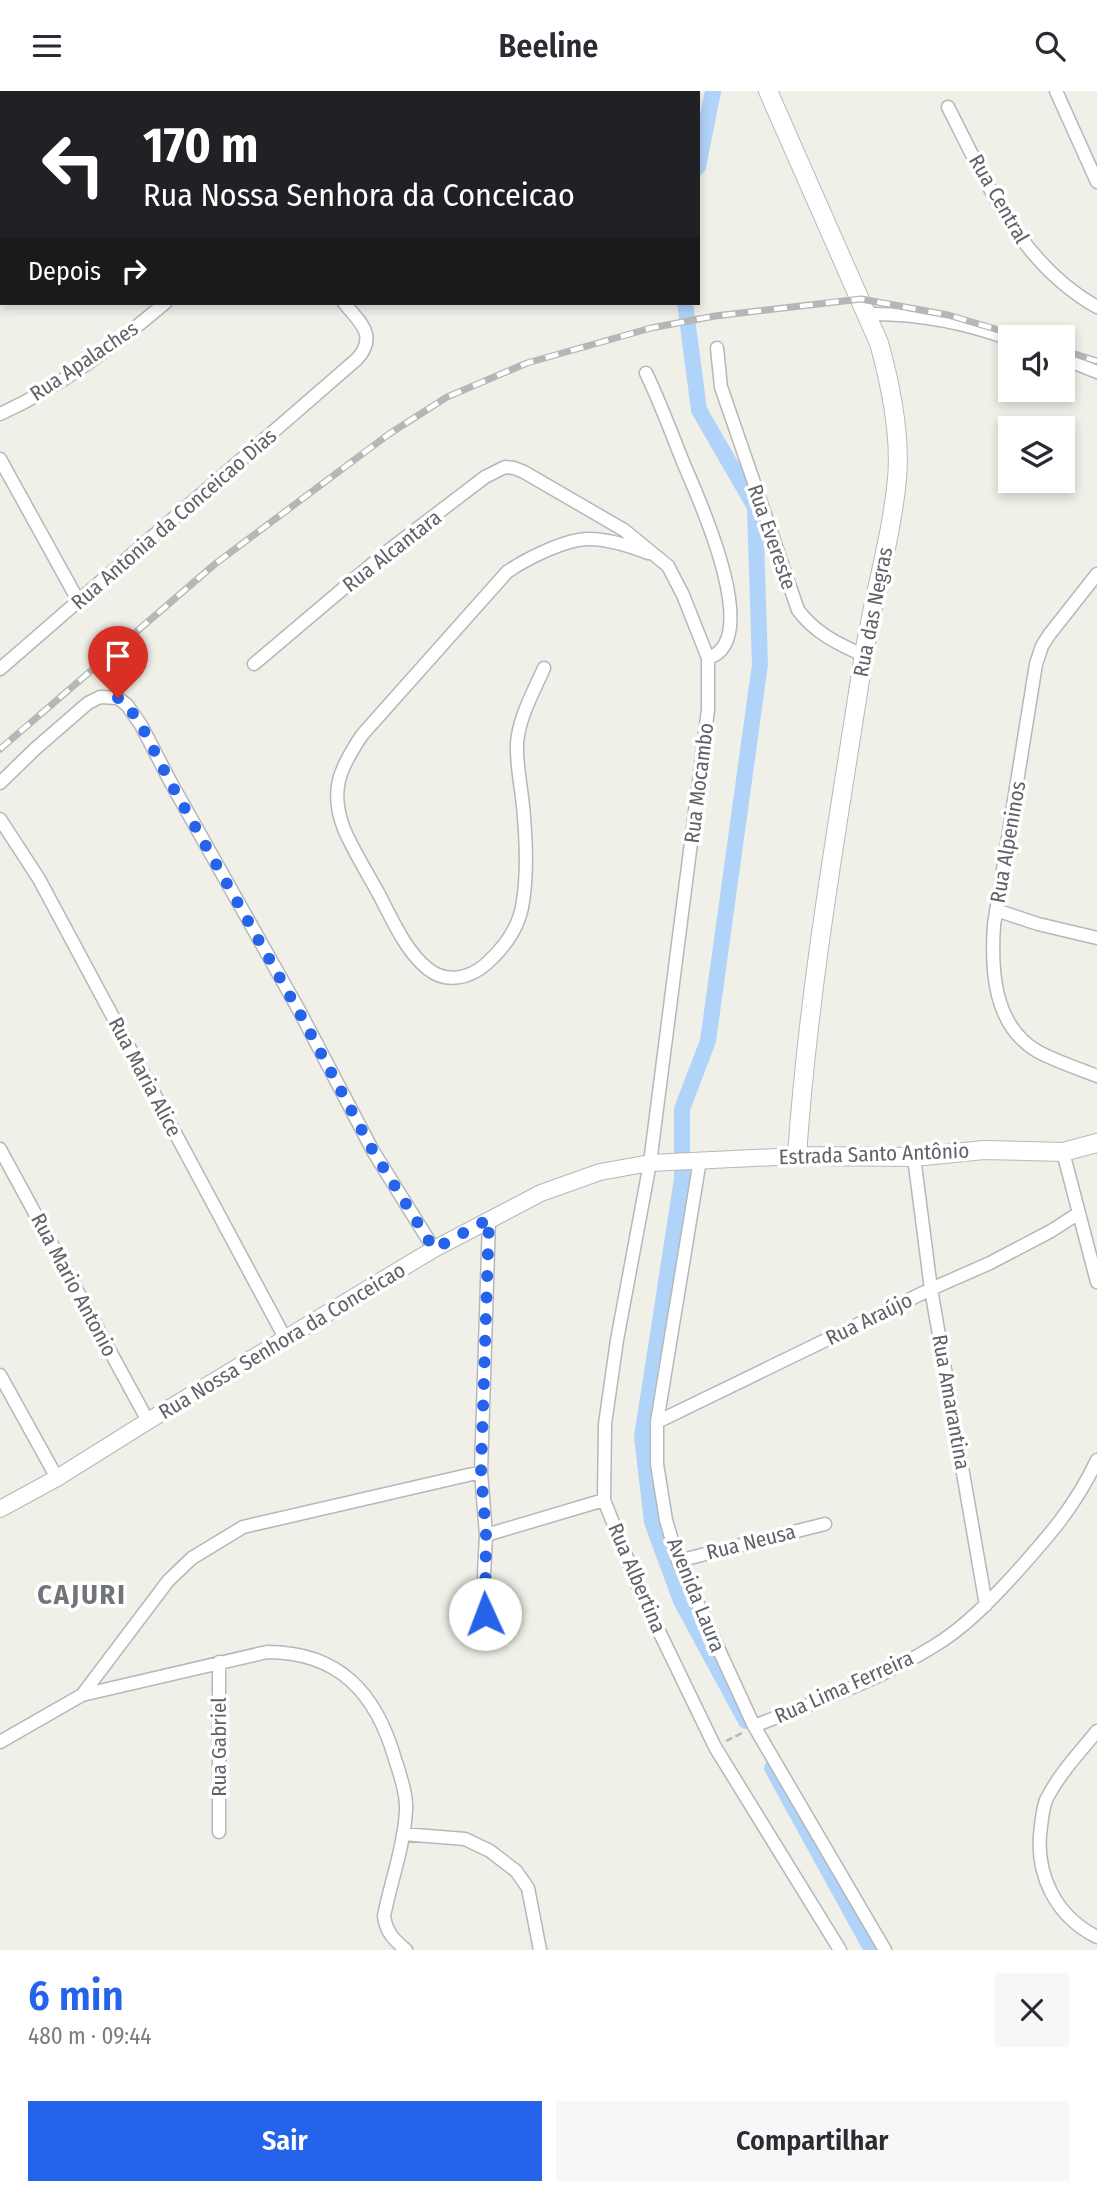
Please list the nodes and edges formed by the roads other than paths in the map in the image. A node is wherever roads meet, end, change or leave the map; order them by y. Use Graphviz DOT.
graph roads {
  1 [pos="768,91"];
  2 [pos="1056,91"];
  3 [pos="948,107"];
  4 [pos="1097,182"];
  5 [pos="163,305"];
  6 [pos="346,305"];
  7 [pos="1097,307"];
  8 [pos="867,314"];
  9 [pos="998,335"];
  10 [pos="717,348"];
  11 [pos="1075,363"];
  12 [pos="1097,372"];
  13 [pos="646,373"];
  14 [pos="0,414"];
  15 [pos="0,459"];
  16 [pos="538,481"];
  17 [pos="658,557"];
  18 [pos="1097,575"];
  19 [pos="79,602"];
  20 [pos="863,655"];
  21 [pos="708,658"];
  22 [pos="254,664"];
  23 [pos="544,668"];
  24 [pos="0,669"];
  25 [pos="0,783"];
  26 [pos="0,818"];
  27 [pos="996,910"];
  28 [pos="1097,938"];
  29 [pos="1097,1076"];
  30 [pos="1097,1143"];
  31 [pos="0,1149"];
  32 [pos="1063,1152"];
  33 [pos="797,1156"];
  34 [pos="914,1157"];
  35 [pos="693,1161"];
  36 [pos="656,1163"];
  37 [pos="1079,1213"];
  38 [pos="489,1219"];
  39 [pos="434,1249"];
  40 [pos="1097,1282"];
  41 [pos="931,1289"];
  42 [pos="285,1338"];
  43 [pos="0,1374"];
  44 [pos="148,1421"];
  45 [pos="657,1422"];
  46 [pos="1097,1460"];
  47 [pos="481,1472"];
  48 [pos="57,1478"];
  49 [pos="604,1500"];
  50 [pos="0,1509"];
  51 [pos="825,1524"];
  52 [pos="486,1535"];
  53 [pos="678,1561"];
  54 [pos="986,1605"];
  55 [pos="486,1634"];
  56 [pos="219,1662"];
  57 [pos="82,1695"];
  58 [pos="754,1727"];
  59 [pos="1097,1731"];
  60 [pos="0,1742"];
  61 [pos="219,1832"];
  62 [pos="403,1834"];
  63 [pos="1097,1937"];
  64 [pos="406,1950"];
  65 [pos="540,1950"];
  66 [pos="840,1950"];
  67 [pos="885,1950"];
  1 -- 8 [label="main road, Rua das Negras"];
  2 -- 4 [label="street"];
  3 -- 7 [label="street, Rua Central"];
  5 -- 14 [label="street, Rua Apalaches"];
  6 -- 19 [label="street, Rua Antonia da Conceicao Dias"];
  8 -- 9 [label="street"];
  8 -- 20 [label="main road, Rua das Negras"];
  10 -- 20 [label="street, Rua Evereste"];
  11 -- 12 [label="street"];
  13 -- 21 [label="street"];
  15 -- 19 [label="street"];
  16 -- 17 [label="street, Rua Mocambo"];
  16 -- 22 [label="street, Rua Alcantara"];
  17 -- 21 [label="street, Rua Mocambo"];
  17 -- 23 [label="street"];
  18 -- 27 [label="street, Rua Alpeninos"];
  19 -- 24 [label="street, Rua Antonia da Conceicao Dias"];
  20 -- 33 [label="main road, Rua das Negras"];
  21 -- 36 [label="street, Rua Mocambo"];
  25 -- 39 [label="street"];
  26 -- 42 [label="street, Rua Maria Alice"];
  27 -- 28 [label="street"];
  27 -- 29 [label="street, Rua Alpeninos"];
  30 -- 32 [label="main road, Estrada Santo Antônio"];
  31 -- 44 [label="street, Rua Mario Antonio"];
  32 -- 34 [label="main road, Estrada Santo Antônio"];
  32 -- 37 [label="street"];
  33 -- 34 [label="main road, Estrada Santo Antônio"];
  33 -- 35 [label="street, Estrada Santo Antônio"];
  34 -- 41 [label="street, Rua Amarantina"];
  35 -- 36 [label="street, Estrada Santo Antônio"];
  35 -- 45 [label="street, Avenida Laura"];
  36 -- 38 [label="street, Rua Nossa Senhora da Conceicao"];
  36 -- 49 [label="street, Rua Albertina"];
  37 -- 40 [label="street"];
  37 -- 41 [label="street, Rua Araújo"];
  38 -- 39 [label="street, Rua Nossa Senhora da Conceicao"];
  38 -- 47 [label="street"];
  39 -- 42 [label="street, Rua Nossa Senhora da Conceicao"];
  41 -- 45 [label="street, Rua Araújo"];
  41 -- 54 [label="street, Rua Amarantina"];
  42 -- 44 [label="street, Rua Nossa Senhora da Conceicao"];
  43 -- 48 [label="street"];
  44 -- 48 [label="street, Rua Nossa Senhora da Conceicao"];
  45 -- 53 [label="street, Avenida Laura"];
  46 -- 54 [label="street, Rua Lima Ferreira"];
  47 -- 52 [label="street"];
  47 -- 57 [label="street"];
  48 -- 50 [label="street, Rua Nossa Senhora da Conceicao"];
  49 -- 52 [label="street"];
  49 -- 66 [label="street, Rua Albertina"];
  51 -- 53 [label="street, Rua Neusa"];
  52 -- 55 [label="street"];
  53 -- 58 [label="street, Avenida Laura"];
  54 -- 58 [label="street, Rua Lima Ferreira"];
  56 -- 57 [label="street"];
  56 -- 61 [label="street, Rua Gabriel"];
  56 -- 62 [label="street"];
  57 -- 60 [label="street"];
  58 -- 67 [label="street, Avenida Laura"];
  59 -- 63 [label="street"];
  62 -- 64 [label="street"];
  62 -- 65 [label="street"];
}
